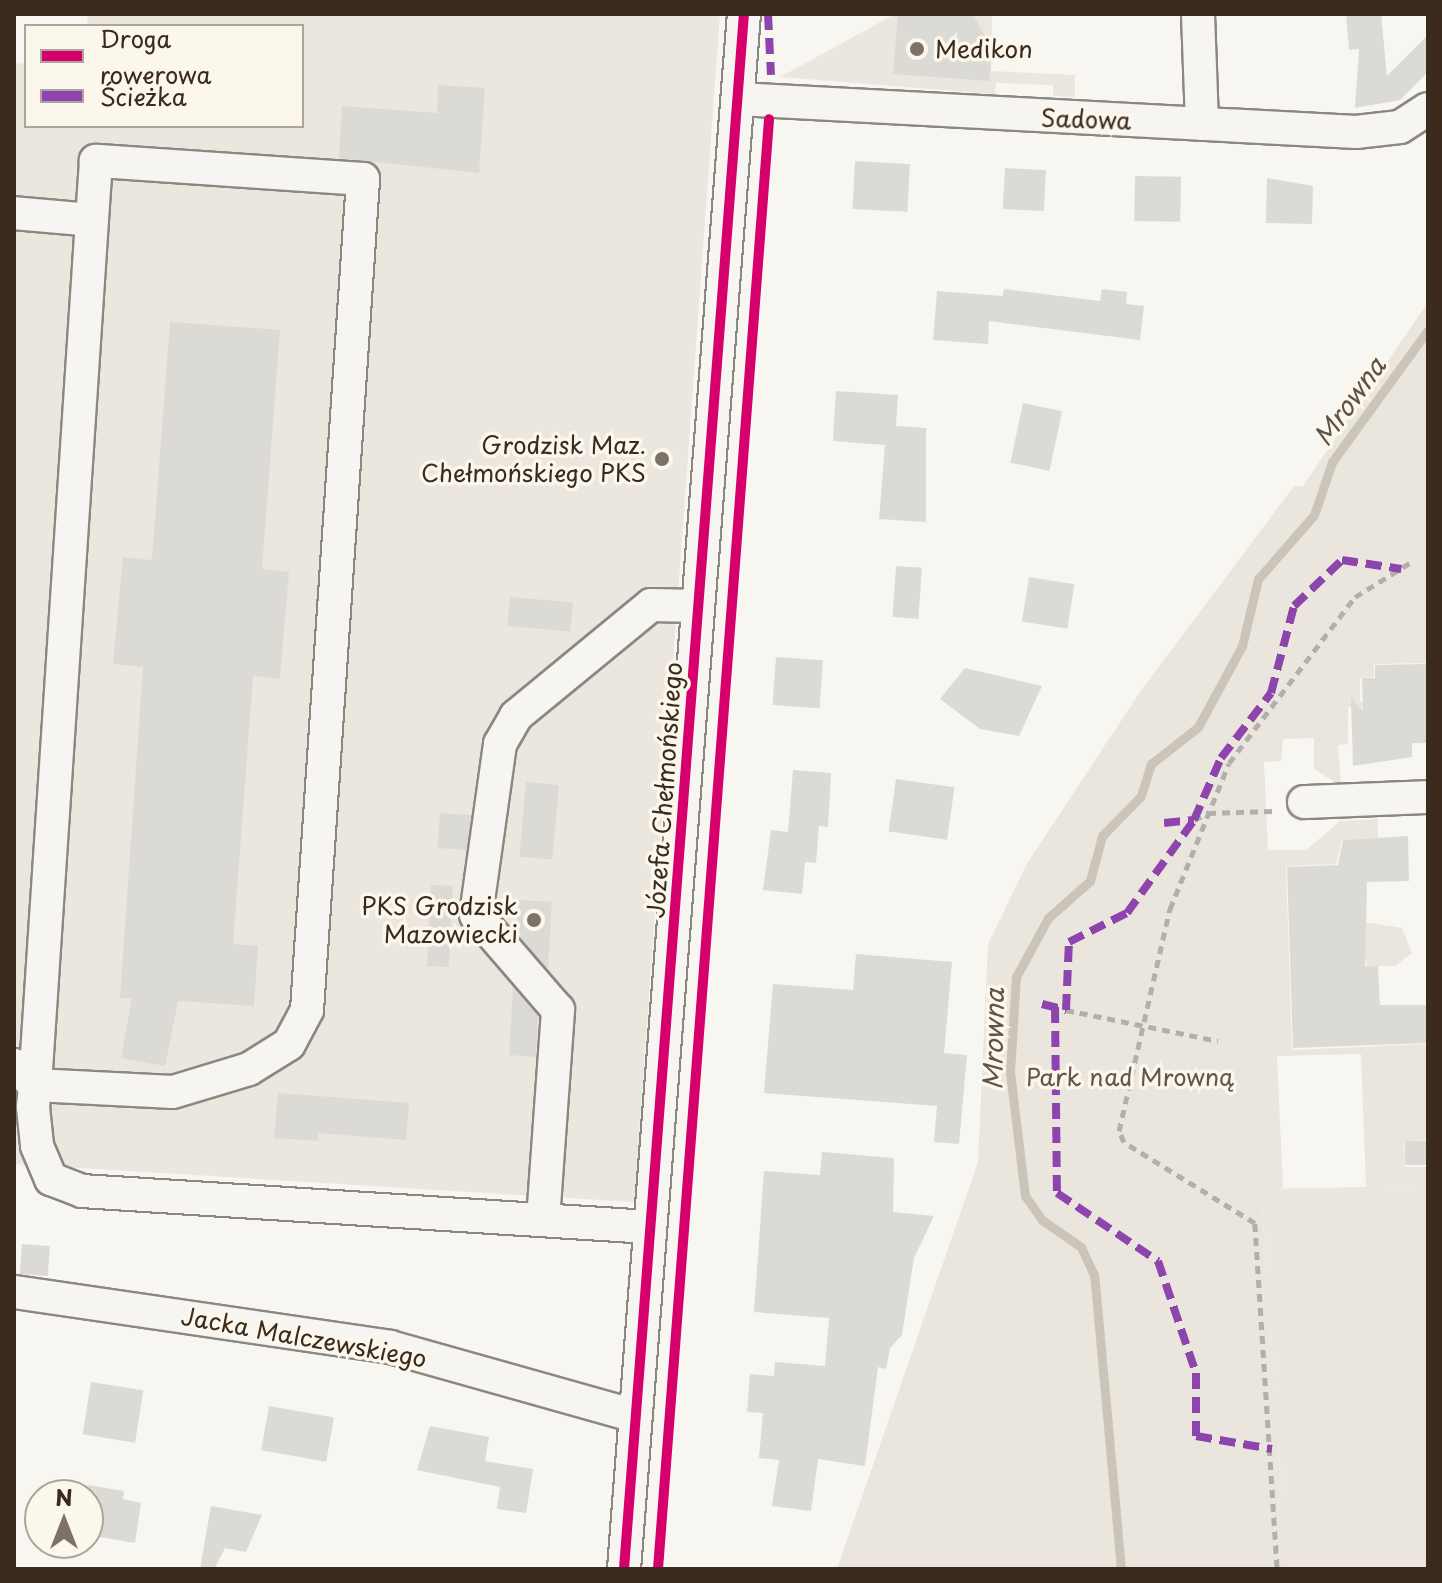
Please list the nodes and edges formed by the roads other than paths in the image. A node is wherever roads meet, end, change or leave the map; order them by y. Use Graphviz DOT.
graph roads {
  1 [pos="744,14"];
  2 [pos="1198,14"];
  3 [pos="738,99"];
  4 [pos="1428,109"];
  5 [pos="1202,124"];
  6 [pos="14,213"];
  7 [pos="92,220"];
  8 [pos="698,606"];
  9 [pos="1428,797"];
  10 [pos="1304,802"];
  11 [pos="24,1075"];
  12 [pos="543,1220"];
  13 [pos="650,1227"];
  14 [pos="14,1292"];
  15 [pos="636,1416"];
  16 [pos="624,1569"];
  1 -- 3 [label="street, Józefa Chełmońskiego"];
  2 -- 5 [label="street"];
  3 -- 5 [label="street, Sadowa"];
  3 -- 8 [label="street, Józefa Chełmońskiego"];
  4 -- 5 [label="street, Sadowa"];
  6 -- 7 [label="street"];
  7 -- 11 [label="street"];
  7 -- 11 [label="street"];
  8 -- 12 [label="street"];
  8 -- 13 [label="street, Józefa Chełmońskiego"];
  9 -- 10 [label="street"];
  11 -- 12 [label="street"];
  12 -- 13 [label="street"];
  13 -- 15 [label="street, Józefa Chełmońskiego"];
  14 -- 15 [label="street, Jacka Malczewskiego"];
  15 -- 16 [label="street, Józefa Chełmońskiego"];
}
